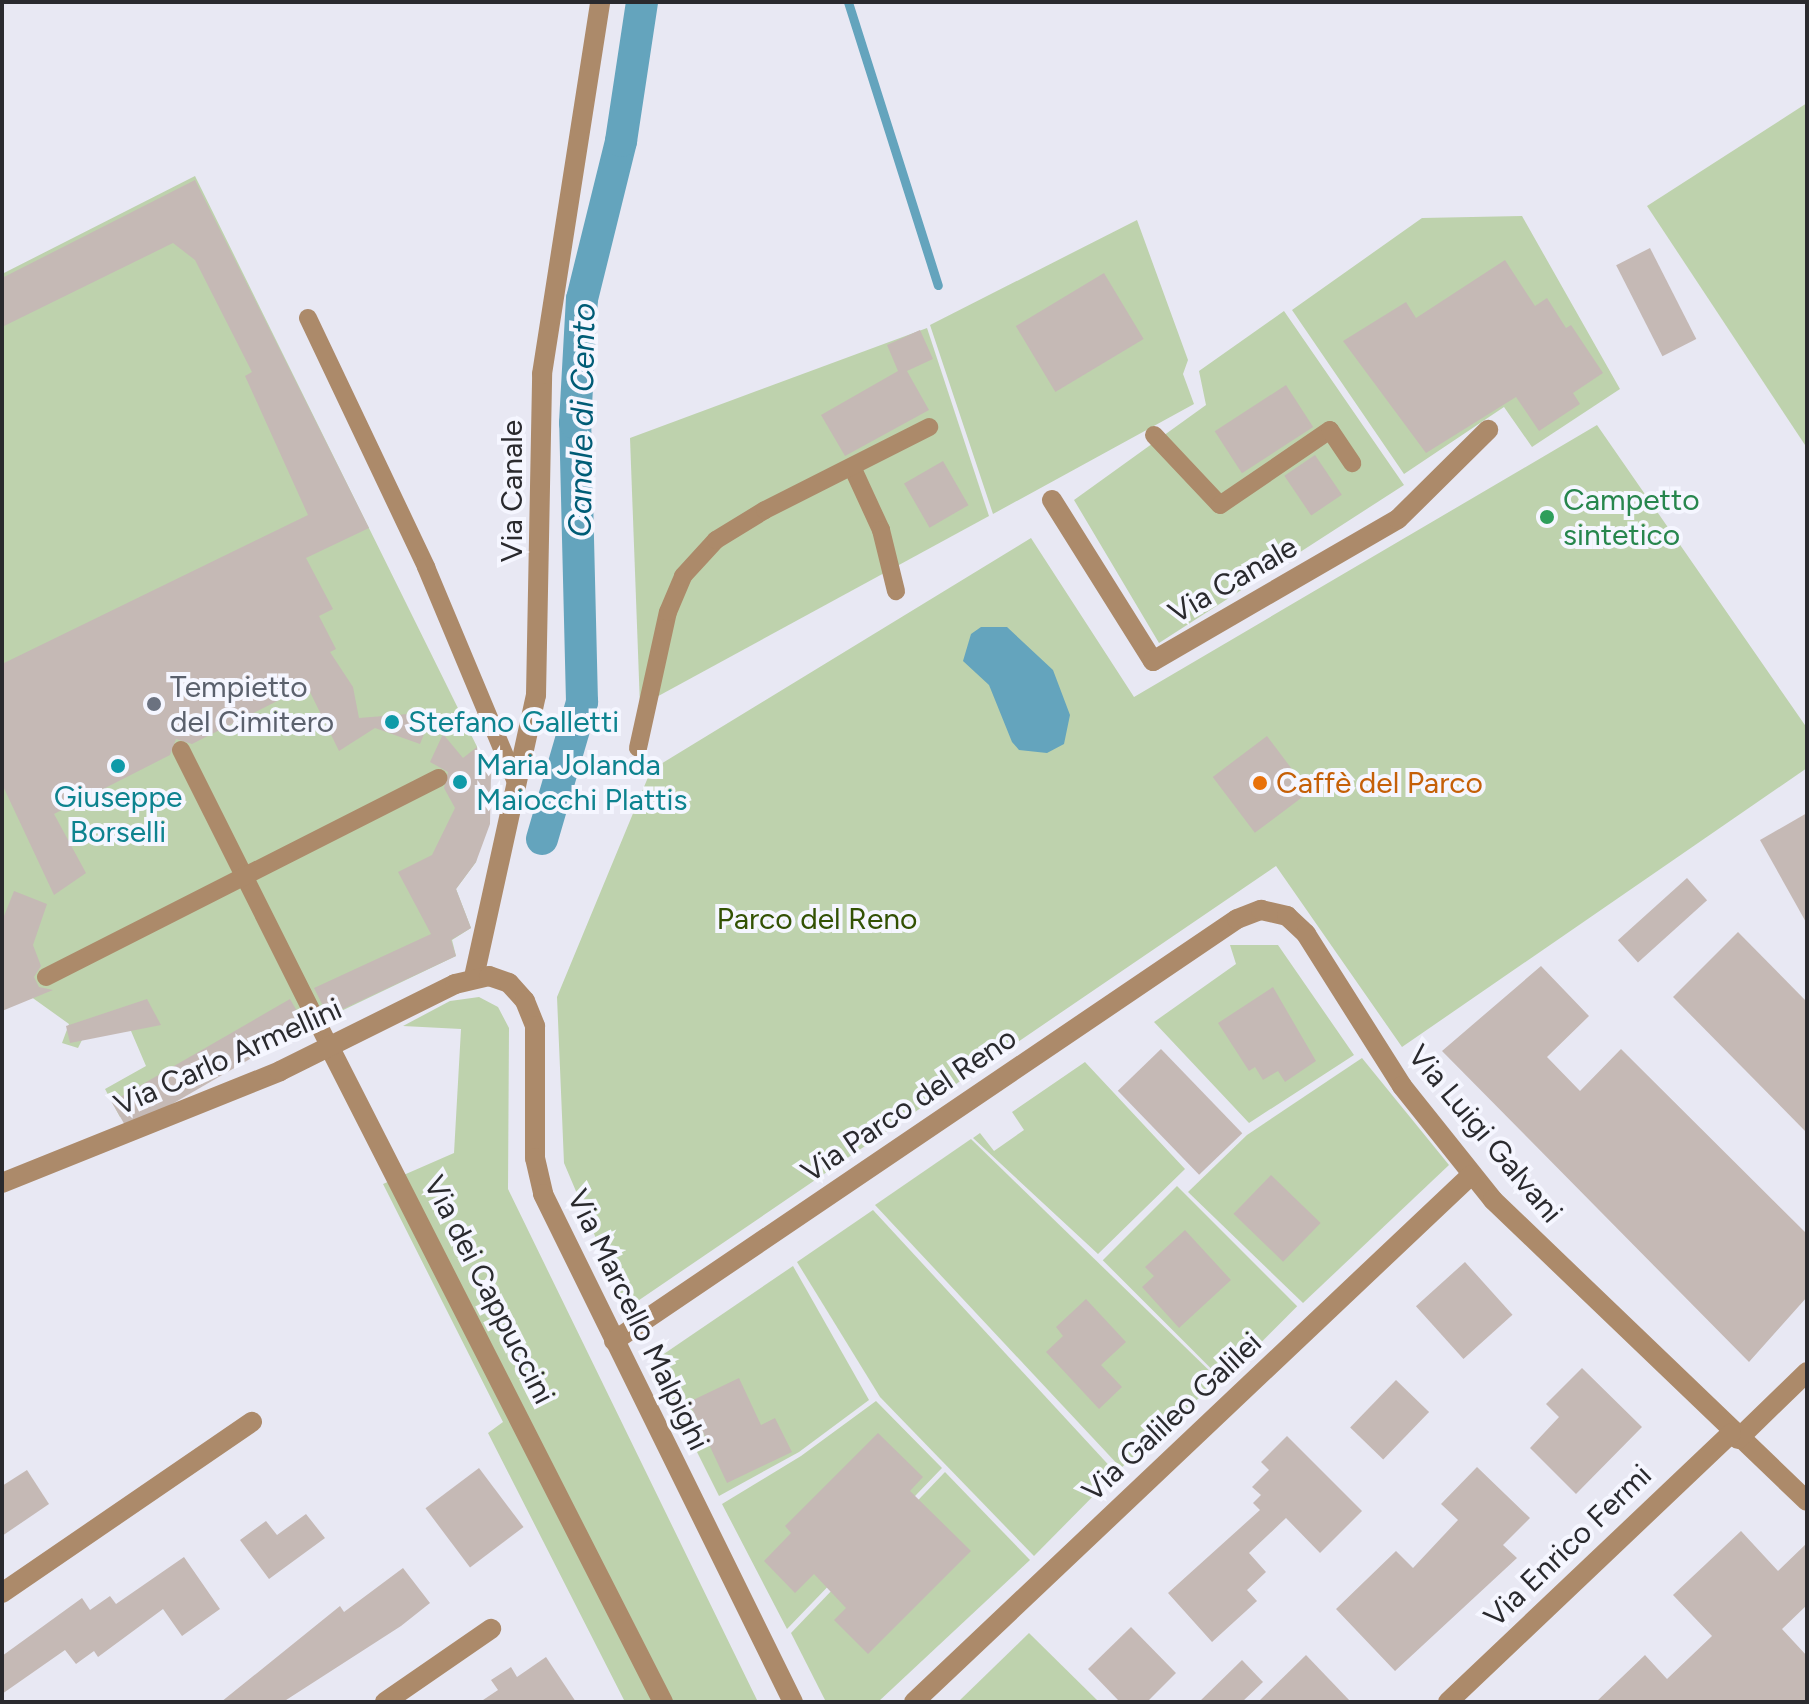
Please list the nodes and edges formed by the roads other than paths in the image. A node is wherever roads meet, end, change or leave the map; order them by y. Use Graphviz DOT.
graph roads {
  1 [pos="600,2"];
  2 [pos="308,318"];
  3 [pos="929,427"];
  4 [pos="1488,430"];
  5 [pos="1154,435"];
  6 [pos="1352,463"];
  7 [pos="853,469"];
  8 [pos="1052,500"];
  9 [pos="896,591"];
  10 [pos="638,748"];
  11 [pos="181,750"];
  12 [pos="438,778"];
  13 [pos="516,782"];
  14 [pos="244,876"];
  15 [pos="1237,919"];
  16 [pos="46,977"];
  17 [pos="474,977"];
  18 [pos="330,1048"];
  19 [pos="1471,1175"];
  20 [pos="2,1183"];
  21 [pos="614,1341"];
  22 [pos="1807,1372"];
  23 [pos="252,1422"];
  24 [pos="1734,1436"];
  25 [pos="1807,1501"];
  26 [pos="2,1593"];
  27 [pos="491,1629"];
  28 [pos="385,1702"];
  29 [pos="663,1702"];
  30 [pos="793,1702"];
  31 [pos="914,1702"];
  32 [pos="1448,1702"];
  1 -- 13 [label="street, Via Canale"];
  2 -- 13 [label="lane"];
  3 -- 7 [label="lane"];
  4 -- 8 [label="street, Via Canale"];
  5 -- 6 [label="lane"];
  7 -- 9 [label="lane"];
  7 -- 10 [label="lane"];
  11 -- 14 [label="lane"];
  12 -- 14 [label="lane"];
  13 -- 17 [label="street, Via Canale"];
  14 -- 16 [label="lane"];
  14 -- 18 [label="lane"];
  15 -- 19 [label="street, Via Luigi Galvani"];
  15 -- 21 [label="street, Via Parco del Reno"];
  17 -- 18 [label="street, Via Carlo Armellini"];
  17 -- 21 [label="street, Via Marcello Malpighi"];
  18 -- 20 [label="street, Via Carlo Armellini"];
  18 -- 29 [label="street, Via dei Cappuccini"];
  19 -- 24 [label="street, Via Luigi Galvani"];
  19 -- 31 [label="street, Via Galileo Galilei"];
  21 -- 30 [label="street, Via Marcello Malpighi"];
  22 -- 24 [label="street"];
  23 -- 26 [label="street"];
  24 -- 25 [label="street, Via Luigi Galvani"];
  24 -- 32 [label="street, Via Enrico Fermi"];
  27 -- 28 [label="street"];
}
